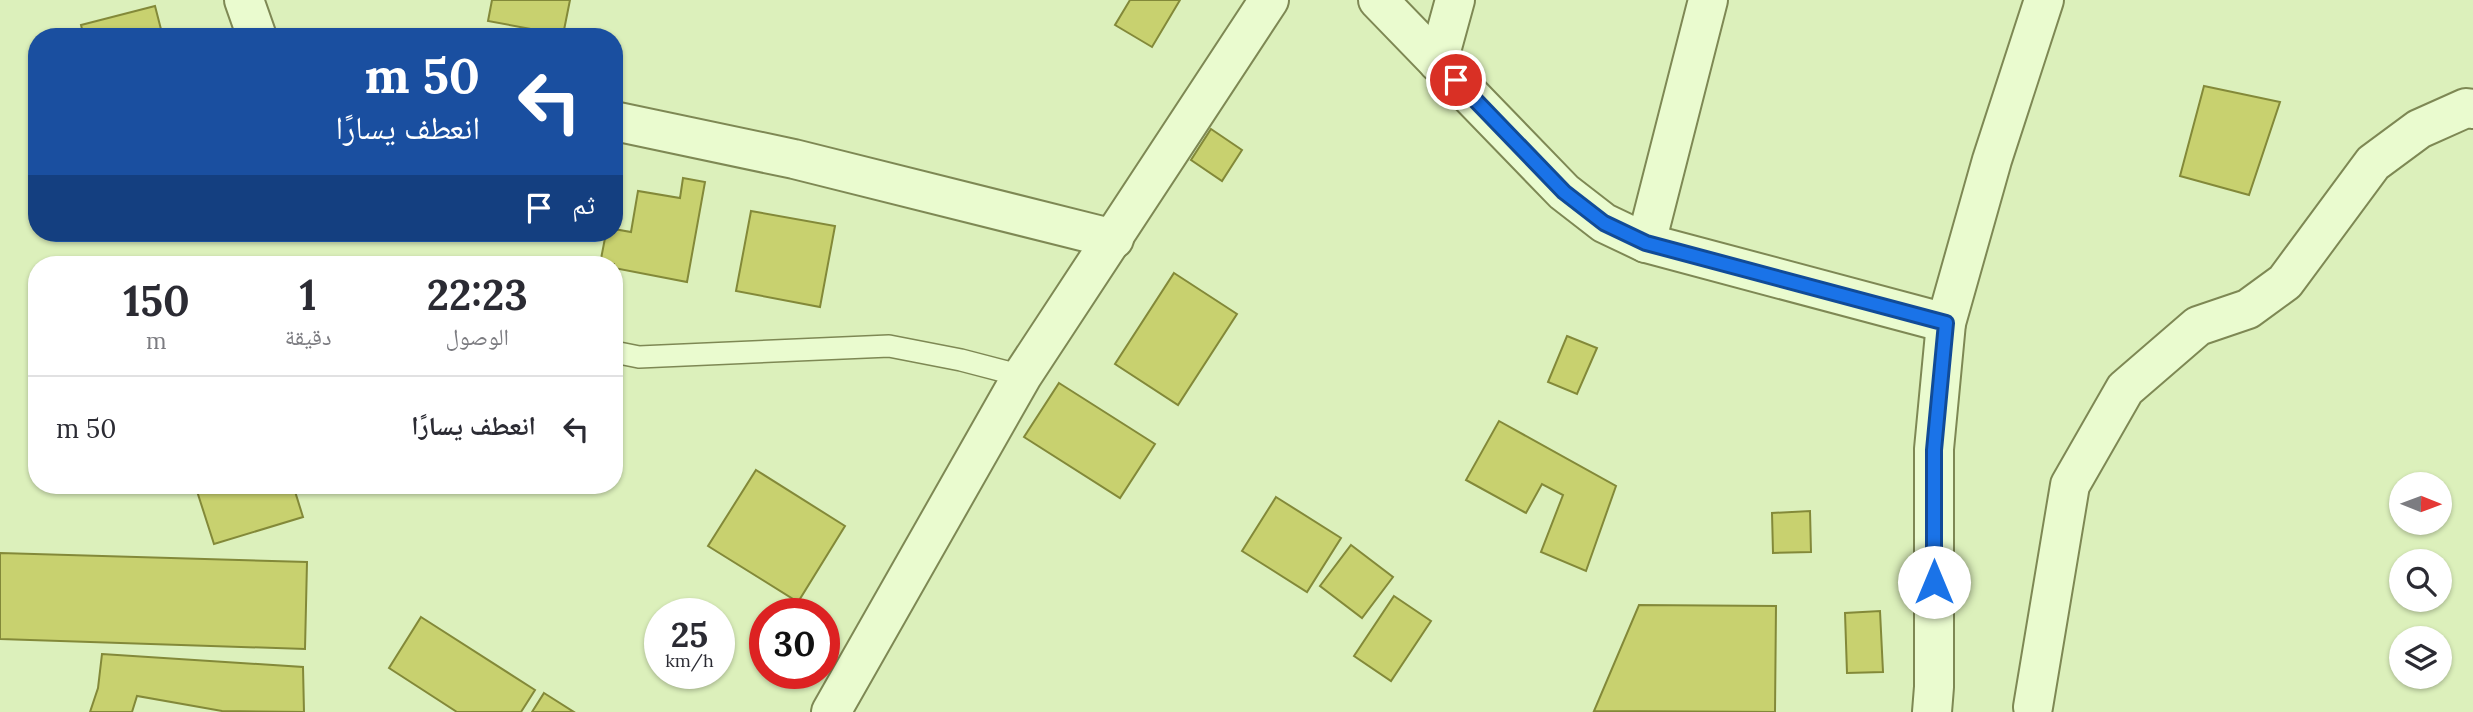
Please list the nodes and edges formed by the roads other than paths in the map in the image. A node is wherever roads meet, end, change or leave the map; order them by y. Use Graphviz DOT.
graph roads {
  1 [pos="244,0"];
  2 [pos="1269,0"];
  3 [pos="1378,0"];
  4 [pos="1455,0"];
  5 [pos="1708,0"];
  6 [pos="2044,0"];
  7 [pos="254,28"];
  8 [pos="1438,62"];
  9 [pos="2473,109"];
  10 [pos="623,123"];
  11 [pos="1114,239"];
  12 [pos="1646,243"];
  13 [pos="1946,323"];
  14 [pos="623,354"];
  15 [pos="1023,376"];
  16 [pos="2033,707"];
  17 [pos="831,712"];
  18 [pos="1932,712"];
  1 -- 7 [label="street"];
  2 -- 11 [label="street"];
  3 -- 8 [label="street"];
  4 -- 8 [label="street"];
  5 -- 12 [label="street"];
  6 -- 13 [label="street"];
  8 -- 12 [label="street"];
  9 -- 16 [label="street"];
  10 -- 11 [label="street"];
  11 -- 15 [label="street"];
  12 -- 13 [label="street"];
  13 -- 18 [label="street"];
  14 -- 15 [label="lane"];
  15 -- 17 [label="street"];
}
